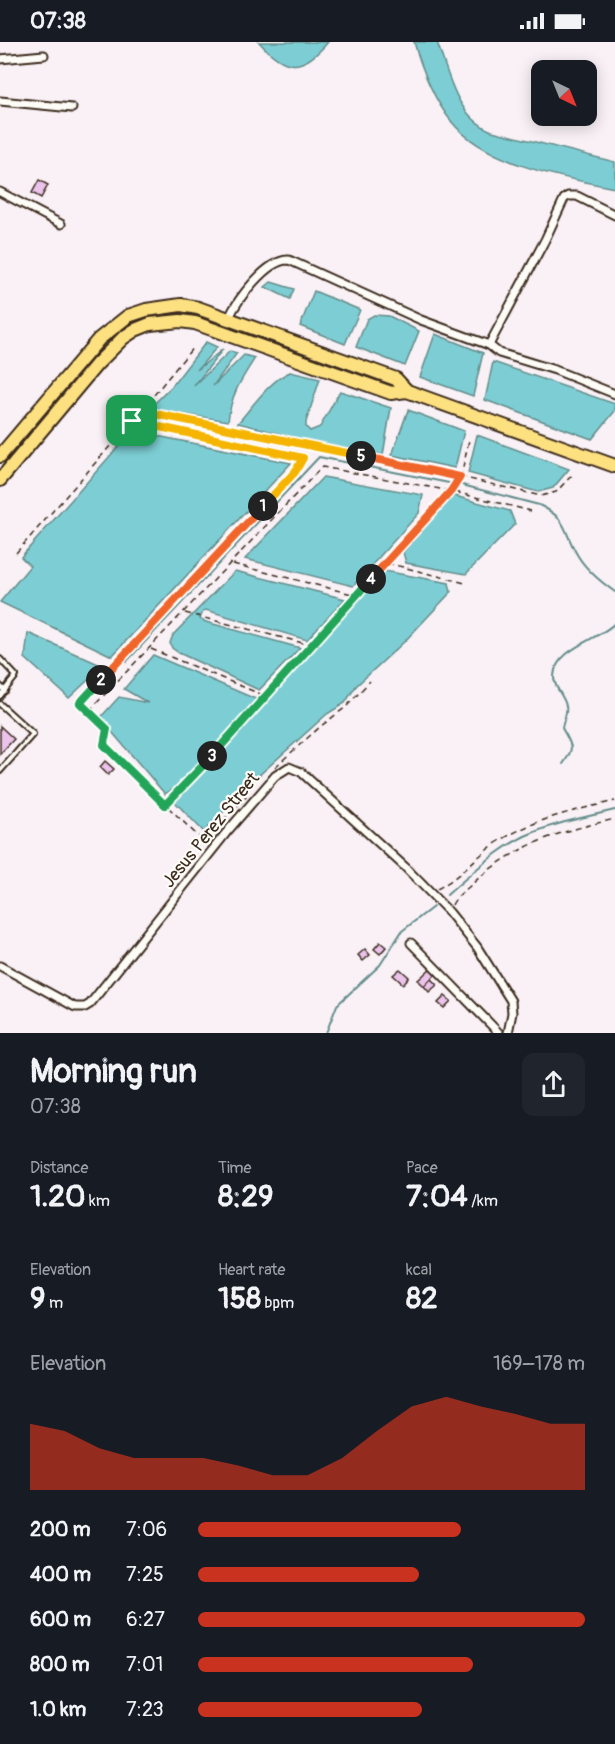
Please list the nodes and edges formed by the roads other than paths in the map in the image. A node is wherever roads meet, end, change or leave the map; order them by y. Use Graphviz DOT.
graph roads {
  1 [pos="44,55"];
  2 [pos="0,58"];
  3 [pos="0,101"];
  4 [pos="72,108"];
  5 [pos="0,192"];
  6 [pos="615,215"];
  7 [pos="61,224"];
  8 [pos="230,318"];
  9 [pos="489,345"];
  10 [pos="407,391"];
  11 [pos="615,394"];
  12 [pos="0,456"];
  13 [pos="615,466"];
  14 [pos="0,480"];
  15 [pos="0,659"];
  16 [pos="0,686"];
  17 [pos="5,691"];
  18 [pos="0,696"];
  19 [pos="0,704"];
  20 [pos="0,771"];
  21 [pos="411,943"];
  22 [pos="0,966"];
  23 [pos="499,1033"];
  24 [pos="508,1033"];
  1 -- 2 [label="street"];
  3 -- 4 [label="street"];
  5 -- 7 [label="street"];
  6 -- 9 [label="street"];
  8 -- 9 [label="street"];
  8 -- 10 [label="highway"];
  8 -- 12 [label="highway"];
  9 -- 11 [label="street"];
  10 -- 13 [label="highway"];
  10 -- 14 [label="highway"];
  15 -- 17 [label="lane"];
  16 -- 17 [label="lane"];
  17 -- 18 [label="lane"];
  19 -- 20 [label="lane"];
  21 -- 23 [label="street"];
  22 -- 24 [label="street, Jesus Perez Street"];
}
